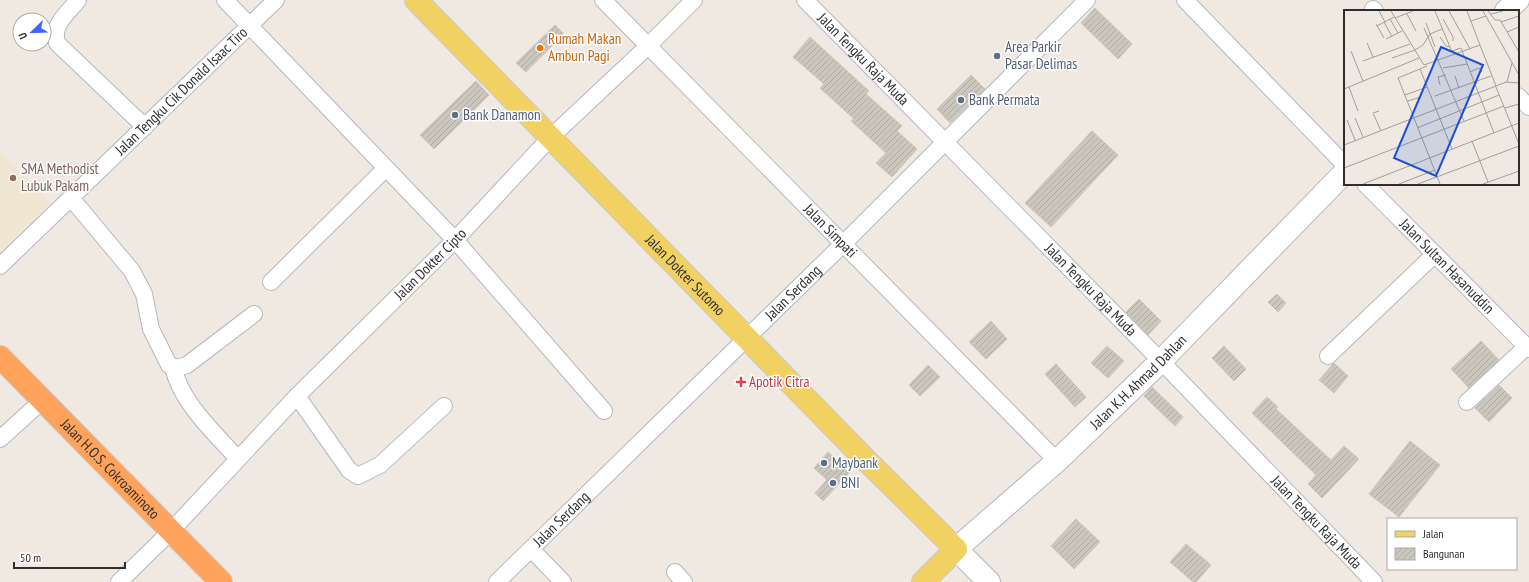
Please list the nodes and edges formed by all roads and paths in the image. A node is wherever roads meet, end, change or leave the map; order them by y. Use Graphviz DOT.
graph roads {
  1 [pos="78,0"];
  2 [pos="225,0"];
  3 [pos="276,0"];
  4 [pos="416,0"];
  5 [pos="603,0"];
  6 [pos="694,0"];
  7 [pos="805,0"];
  8 [pos="1087,0"];
  9 [pos="1185,0"];
  10 [pos="1518,0"];
  11 [pos="1507,10"];
  12 [pos="250,26"];
  13 [pos="648,46"];
  14 [pos="1519,97"];
  15 [pos="1529,107"];
  16 [pos="145,127"];
  17 [pos="550,138"];
  18 [pos="945,142"];
  19 [pos="1344,164"];
  20 [pos="385,169"];
  21 [pos="1344,173"];
  22 [pos="1366,185"];
  23 [pos="71,198"];
  24 [pos="455,240"];
  25 [pos="842,245"];
  26 [pos="1435,254"];
  27 [pos="0,266"];
  28 [pos="271,282"];
  29 [pos="254,314"];
  30 [pos="747,338"];
  31 [pos="1528,348"];
  32 [pos="1328,356"];
  33 [pos="0,357"];
  34 [pos="1161,361"];
  35 [pos="173,367"];
  36 [pos="297,396"];
  37 [pos="43,400"];
  38 [pos="1467,402"];
  39 [pos="444,406"];
  40 [pos="604,411"];
  41 [pos="0,439"];
  42 [pos="238,459"];
  43 [pos="1057,461"];
  44 [pos="170,531"];
  45 [pos="531,549"];
  46 [pos="956,549"];
  47 [pos="119,582"];
  48 [pos="221,582"];
  49 [pos="497,582"];
  50 [pos="563,582"];
  51 [pos="922,582"];
  52 [pos="989,582"];
  53 [pos="1374,582"];
  1 -- 16 [label="street"];
  2 -- 12 [label="street"];
  3 -- 12 [label="street, Jalan Tengku Cik Donald Isaac Tiro"];
  4 -- 17 [label="main road, Jalan Dokter Sutomo"];
  5 -- 13 [label="street, Jalan Simpati"];
  6 -- 13 [label="street, Jalan Dokter Cipto"];
  7 -- 18 [label="street, Jalan Tengku Raja Muda"];
  8 -- 18 [label="street, Jalan Serdang"];
  9 -- 19 [label="street"];
  10 -- 11 [label="street"];
  12 -- 16 [label="street, Jalan Tengku Cik Donald Isaac Tiro"];
  12 -- 20 [label="street"];
  13 -- 17 [label="street, Jalan Dokter Cipto"];
  13 -- 25 [label="street, Jalan Simpati"];
  14 -- 15 [label="street"];
  16 -- 23 [label="street, Jalan Tengku Cik Donald Isaac Tiro"];
  17 -- 24 [label="street, Jalan Dokter Cipto"];
  17 -- 30 [label="main road, Jalan Dokter Sutomo"];
  18 -- 25 [label="street, Jalan Serdang"];
  18 -- 34 [label="street, Jalan Tengku Raja Muda"];
  20 -- 24 [label="street"];
  20 -- 28 [label="street"];
  21 -- 34 [label="street, Jalan K.H. Ahmad Dahlan"];
  22 -- 26 [label="street, Jalan Sultan Hasanuddin"];
  23 -- 27 [label="street, Jalan Tengku Cik Donald Isaac Tiro"];
  23 -- 35 [label="street"];
  24 -- 36 [label="street, Jalan Dokter Cipto"];
  24 -- 40 [label="street"];
  25 -- 30 [label="street, Jalan Serdang"];
  25 -- 43 [label="street, Jalan Simpati"];
  26 -- 31 [label="street, Jalan Sultan Hasanuddin"];
  26 -- 32 [label="street"];
  29 -- 35 [label="street"];
  30 -- 45 [label="street, Jalan Serdang"];
  30 -- 46 [label="main road, Jalan Dokter Sutomo"];
  31 -- 38 [label="street"];
  33 -- 37 [label="highway, Jalan H.O.S. Cokroaminoto"];
  34 -- 43 [label="street, Jalan K.H. Ahmad Dahlan"];
  34 -- 53 [label="street, Jalan Tengku Raja Muda"];
  35 -- 42 [label="street"];
  36 -- 39 [label="street"];
  36 -- 42 [label="street, Jalan Dokter Cipto"];
  37 -- 41 [label="street"];
  37 -- 44 [label="highway, Jalan H.O.S. Cokroaminoto"];
  42 -- 44 [label="street, Jalan Dokter Cipto"];
  43 -- 46 [label="street, Jalan K.H. Ahmad Dahlan"];
  44 -- 47 [label="street, Jalan Dokter Cipto"];
  44 -- 48 [label="highway, Jalan H.O.S. Cokroaminoto"];
  45 -- 49 [label="street, Jalan Serdang"];
  45 -- 50 [label="street"];
  46 -- 51 [label="main road, Jalan K.H. Ahmad Dahlan"];
  46 -- 52 [label="street"];
}
